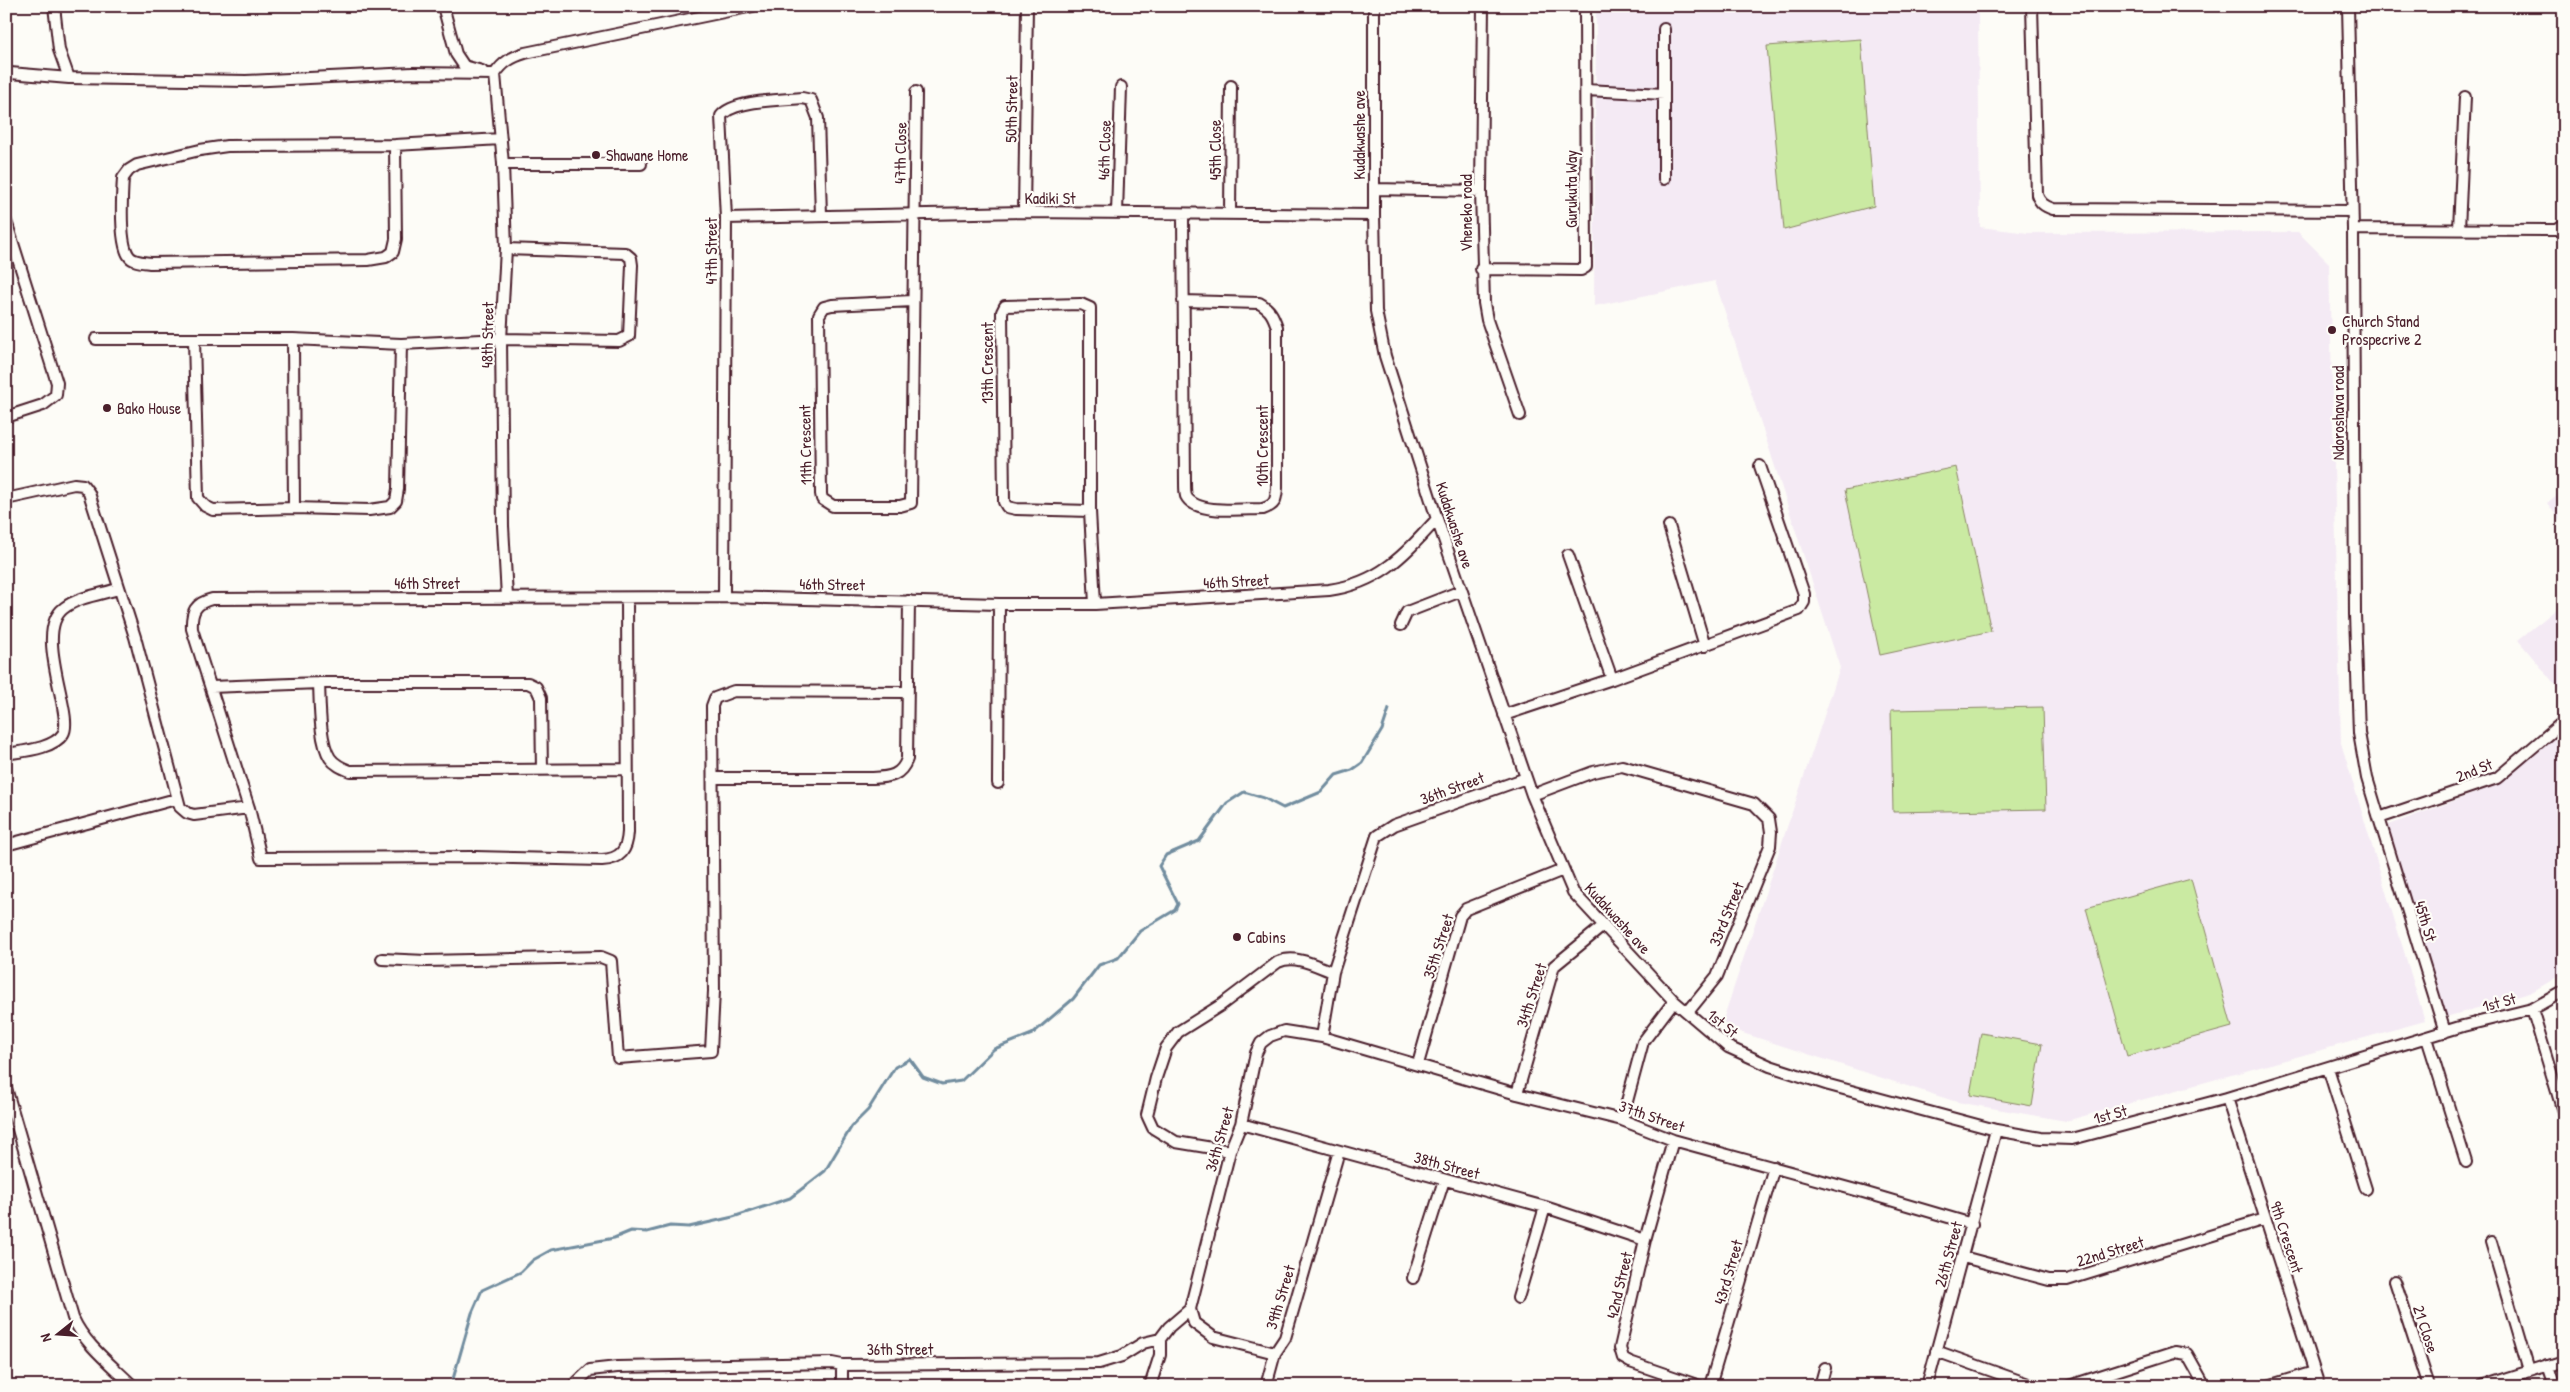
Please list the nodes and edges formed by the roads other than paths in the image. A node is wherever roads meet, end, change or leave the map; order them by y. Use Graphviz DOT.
graph roads {
  1 [pos="54,6"];
  2 [pos="443,6"];
  3 [pos="753,6"];
  4 [pos="1027,6"];
  5 [pos="1374,6"];
  6 [pos="1483,6"];
  7 [pos="1585,6"];
  8 [pos="2032,6"];
  9 [pos="2348,6"];
  10 [pos="1664,29"];
  11 [pos="10,73"];
  12 [pos="495,74"];
  13 [pos="69,78"];
  14 [pos="1231,86"];
  15 [pos="1121,87"];
  16 [pos="1586,90"];
  17 [pos="916,92"];
  18 [pos="1664,94"];
  19 [pos="2465,97"];
  20 [pos="501,139"];
  21 [pos="395,145"];
  22 [pos="503,164"];
  23 [pos="641,164"];
  24 [pos="1664,179"];
  25 [pos="1374,189"];
  26 [pos="1481,191"];
  27 [pos="1024,212"];
  28 [pos="2352,212"];
  29 [pos="1117,213"];
  30 [pos="914,214"];
  31 [pos="1230,214"];
  32 [pos="821,215"];
  33 [pos="1183,215"];
  34 [pos="1374,215"];
  35 [pos="726,218"];
  36 [pos="6,221"];
  37 [pos="2564,225"];
  38 [pos="2352,229"];
  39 [pos="2459,229"];
  40 [pos="506,249"];
  41 [pos="1482,269"];
  42 [pos="912,301"];
  43 [pos="1183,301"];
  44 [pos="96,339"];
  45 [pos="194,339"];
  46 [pos="293,339"];
  47 [pos="501,339"];
  48 [pos="401,344"];
  49 [pos="1520,415"];
  50 [pos="6,417"];
  51 [pos="1760,466"];
  52 [pos="6,499"];
  53 [pos="294,508"];
  54 [pos="1090,511"];
  55 [pos="1437,519"];
  56 [pos="1669,526"];
  57 [pos="1568,555"];
  58 [pos="118,589"];
  59 [pos="1461,590"];
  60 [pos="724,596"];
  61 [pos="507,597"];
  62 [pos="627,599"];
  63 [pos="909,601"];
  64 [pos="999,604"];
  65 [pos="1094,604"];
  66 [pos="1400,625"];
  67 [pos="1706,646"];
  68 [pos="1612,679"];
  69 [pos="318,683"];
  70 [pos="212,687"];
  71 [pos="907,692"];
  72 [pos="1504,715"];
  73 [pos="2564,721"];
  74 [pos="6,754"];
  75 [pos="627,769"];
  76 [pos="542,770"];
  77 [pos="714,778"];
  78 [pos="1526,778"];
  79 [pos="998,783"];
  80 [pos="1532,795"];
  81 [pos="176,799"];
  82 [pos="249,808"];
  83 [pos="2379,818"];
  84 [pos="6,844"];
  85 [pos="1563,870"];
  86 [pos="1603,926"];
  87 [pos="382,959"];
  88 [pos="1333,972"];
  89 [pos="2564,991"];
  90 [pos="1674,1001"];
  91 [pos="2532,1009"];
  92 [pos="1688,1012"];
  93 [pos="2446,1032"];
  94 [pos="1322,1037"];
  95 [pos="2427,1038"];
  96 [pos="1418,1064"];
  97 [pos="2328,1068"];
  98 [pos="6,1088"];
  99 [pos="1518,1094"];
  100 [pos="2226,1098"];
  101 [pos="2564,1116"];
  102 [pos="1622,1120"];
  103 [pos="1241,1124"];
  104 [pos="1996,1130"];
  105 [pos="1673,1140"];
  106 [pos="1339,1150"];
  107 [pos="1230,1151"];
  108 [pos="2466,1162"];
  109 [pos="1774,1167"];
  110 [pos="1444,1180"];
  111 [pos="2366,1190"];
  112 [pos="1545,1207"];
  113 [pos="2265,1219"];
  114 [pos="1972,1224"];
  115 [pos="1645,1240"];
  116 [pos="2491,1242"];
  117 [pos="1963,1257"];
  118 [pos="1413,1278"];
  119 [pos="2395,1281"];
  120 [pos="1518,1298"];
  121 [pos="1190,1309"];
  122 [pos="1160,1339"];
  123 [pos="1936,1352"];
  124 [pos="1275,1353"];
  125 [pos="2564,1360"];
  126 [pos="842,1365"];
  127 [pos="2547,1365"];
  128 [pos="1825,1368"];
  129 [pos="2529,1371"];
  130 [pos="2314,1372"];
  131 [pos="2093,1382"];
  132 [pos="133,1386"];
  133 [pos="574,1386"];
  134 [pos="842,1386"];
  135 [pos="1150,1386"];
  136 [pos="1266,1386"];
  137 [pos="1700,1386"];
  138 [pos="1710,1386"];
  139 [pos="1820,1386"];
  140 [pos="1927,1386"];
  141 [pos="2034,1386"];
  142 [pos="2069,1386"];
  143 [pos="2205,1386"];
  144 [pos="2268,1386"];
  145 [pos="2319,1386"];
  146 [pos="2429,1386"];
  147 [pos="2482,1386"];
  148 [pos="2554,1386"];
  1 -- 13 [label="street"];
  2 -- 12 [label="street"];
  3 -- 12 [label="street"];
  4 -- 27 [label="street, 50th Street"];
  5 -- 25 [label="street, Kudakwashe ave"];
  6 -- 26 [label="street, Vheneko road"];
  7 -- 16 [label="street, Gurukuta Way"];
  8 -- 28 [label="street"];
  9 -- 28 [label="street, Ndoroshava road"];
  10 -- 18 [label="street"];
  11 -- 13 [label="street"];
  12 -- 13 [label="street"];
  12 -- 20 [label="street, 48th Street"];
  14 -- 31 [label="street, 45th Close"];
  15 -- 29 [label="street, 46th Close"];
  16 -- 18 [label="street"];
  16 -- 41 [label="street, Gurukuta Way"];
  17 -- 30 [label="street, 47th Close"];
  18 -- 24 [label="street"];
  19 -- 39 [label="street"];
  20 -- 21 [label="street"];
  20 -- 22 [label="street, 48th Street"];
  21 -- 21 [label="street"];
  22 -- 23 [label="street"];
  22 -- 40 [label="street, 48th Street"];
  25 -- 26 [label="street"];
  25 -- 34 [label="street, Kudakwashe ave"];
  26 -- 41 [label="street, Vheneko road"];
  27 -- 29 [label="street, Kadiki St"];
  27 -- 30 [label="street, Kadiki St"];
  28 -- 38 [label="street, Ndoroshava road"];
  29 -- 33 [label="street, Kadiki St"];
  30 -- 32 [label="street, Kadiki St"];
  30 -- 42 [label="street, 11th Crescent"];
  31 -- 33 [label="street, Kadiki St"];
  31 -- 34 [label="street, Kadiki St"];
  32 -- 35 [label="street, Kadiki St"];
  32 -- 35 [label="street, 47th Street"];
  33 -- 43 [label="street, 10th Crescent"];
  34 -- 55 [label="street, Kudakwashe ave"];
  35 -- 60 [label="street, 47th Street"];
  36 -- 50 [label="street"];
  37 -- 39 [label="street"];
  38 -- 39 [label="street"];
  38 -- 83 [label="street, Ndoroshava road"];
  40 -- 47 [label="street, 48th Street"];
  40 -- 47 [label="street"];
  41 -- 49 [label="street, Vheneko road"];
  42 -- 42 [label="street, 11th Crescent"];
  43 -- 43 [label="street, 10th Crescent"];
  44 -- 45 [label="street"];
  45 -- 46 [label="street"];
  45 -- 53 [label="street"];
  46 -- 48 [label="street"];
  46 -- 53 [label="street"];
  47 -- 48 [label="street"];
  47 -- 61 [label="street, 48th Street"];
  48 -- 53 [label="street"];
  51 -- 67 [label="street"];
  52 -- 58 [label="street"];
  54 -- 54 [label="street, 13th Crescent"];
  54 -- 65 [label="street, 13th Crescent"];
  55 -- 59 [label="street, Kudakwashe ave"];
  55 -- 65 [label="street, 46th Street"];
  56 -- 67 [label="street"];
  57 -- 68 [label="street"];
  58 -- 74 [label="street"];
  58 -- 81 [label="street"];
  59 -- 66 [label="street"];
  59 -- 72 [label="street, Kudakwashe ave"];
  60 -- 62 [label="street, 46th Street"];
  60 -- 63 [label="street, 46th Street"];
  61 -- 62 [label="street, 46th Street"];
  61 -- 70 [label="street, 46th Street"];
  62 -- 75 [label="street"];
  63 -- 64 [label="street, 46th Street"];
  63 -- 71 [label="street"];
  64 -- 65 [label="street, 46th Street"];
  64 -- 79 [label="street"];
  67 -- 68 [label="street"];
  68 -- 72 [label="street"];
  69 -- 70 [label="street"];
  69 -- 76 [label="street"];
  69 -- 76 [label="street"];
  70 -- 82 [label="street"];
  71 -- 77 [label="street"];
  71 -- 77 [label="street"];
  72 -- 78 [label="street, Kudakwashe ave"];
  73 -- 83 [label="street, 2nd St"];
  75 -- 76 [label="street"];
  75 -- 82 [label="street"];
  77 -- 87 [label="street"];
  78 -- 80 [label="street, Kudakwashe ave"];
  78 -- 88 [label="street, 36th Street"];
  80 -- 85 [label="street, Kudakwashe ave"];
  80 -- 92 [label="street, 33rd Street"];
  81 -- 82 [label="street"];
  81 -- 84 [label="street"];
  83 -- 93 [label="street, 45th St"];
  85 -- 86 [label="street, Kudakwashe ave"];
  85 -- 96 [label="street, 35th Street"];
  86 -- 90 [label="street, Kudakwashe ave"];
  86 -- 99 [label="street, 34th Street"];
  88 -- 94 [label="street, 36th Street"];
  88 -- 107 [label="street"];
  89 -- 91 [label="street, 1st St"];
  90 -- 92 [label="street, 1st St"];
  90 -- 102 [label="street"];
  91 -- 93 [label="street, 1st St"];
  91 -- 101 [label="street"];
  92 -- 104 [label="street, 1st St"];
  93 -- 95 [label="street, 1st St"];
  94 -- 96 [label="street, 37th Street"];
  94 -- 103 [label="street, 36th Street"];
  95 -- 97 [label="street, 1st St"];
  95 -- 108 [label="street"];
  96 -- 99 [label="street, 37th Street"];
  97 -- 100 [label="street, 1st St"];
  97 -- 111 [label="street"];
  98 -- 132 [label="street"];
  99 -- 102 [label="street, 37th Street"];
  100 -- 104 [label="street, 1st St"];
  100 -- 113 [label="street, 9th Crescent"];
  102 -- 105 [label="street, 37th Street"];
  103 -- 106 [label="street, 38th Street"];
  103 -- 107 [label="street, 36th Street"];
  104 -- 114 [label="street, 26th Street"];
  105 -- 109 [label="street, 37th Street"];
  105 -- 115 [label="street, 42nd Street"];
  106 -- 110 [label="street, 38th Street"];
  106 -- 124 [label="street, 39th Street"];
  107 -- 121 [label="street, 36th Street"];
  109 -- 114 [label="street, 37th Street"];
  109 -- 138 [label="street, 43rd Street"];
  110 -- 112 [label="street, 38th Street"];
  110 -- 118 [label="street"];
  112 -- 115 [label="street, 38th Street"];
  112 -- 120 [label="street"];
  113 -- 117 [label="street, 22nd Street"];
  113 -- 130 [label="street, 9th Crescent"];
  114 -- 117 [label="street, 26th Street"];
  115 -- 137 [label="street, 42nd Street"];
  116 -- 129 [label="street"];
  117 -- 123 [label="street, 26th Street"];
  119 -- 146 [label="street, 21 Close"];
  121 -- 122 [label="street, 36th Street"];
  121 -- 124 [label="street, 39th Street"];
  122 -- 126 [label="street, 36th Street"];
  122 -- 135 [label="street"];
  123 -- 140 [label="street, 26th Street"];
  123 -- 141 [label="street"];
  124 -- 136 [label="street"];
  125 -- 127 [label="street"];
  126 -- 133 [label="street, 36th Street"];
  126 -- 134 [label="street"];
  127 -- 129 [label="street"];
  127 -- 148 [label="street"];
  128 -- 139 [label="street"];
  129 -- 147 [label="street"];
  130 -- 144 [label="street"];
  130 -- 145 [label="street, 9th Crescent"];
  131 -- 142 [label="street"];
  131 -- 143 [label="street"];
}
